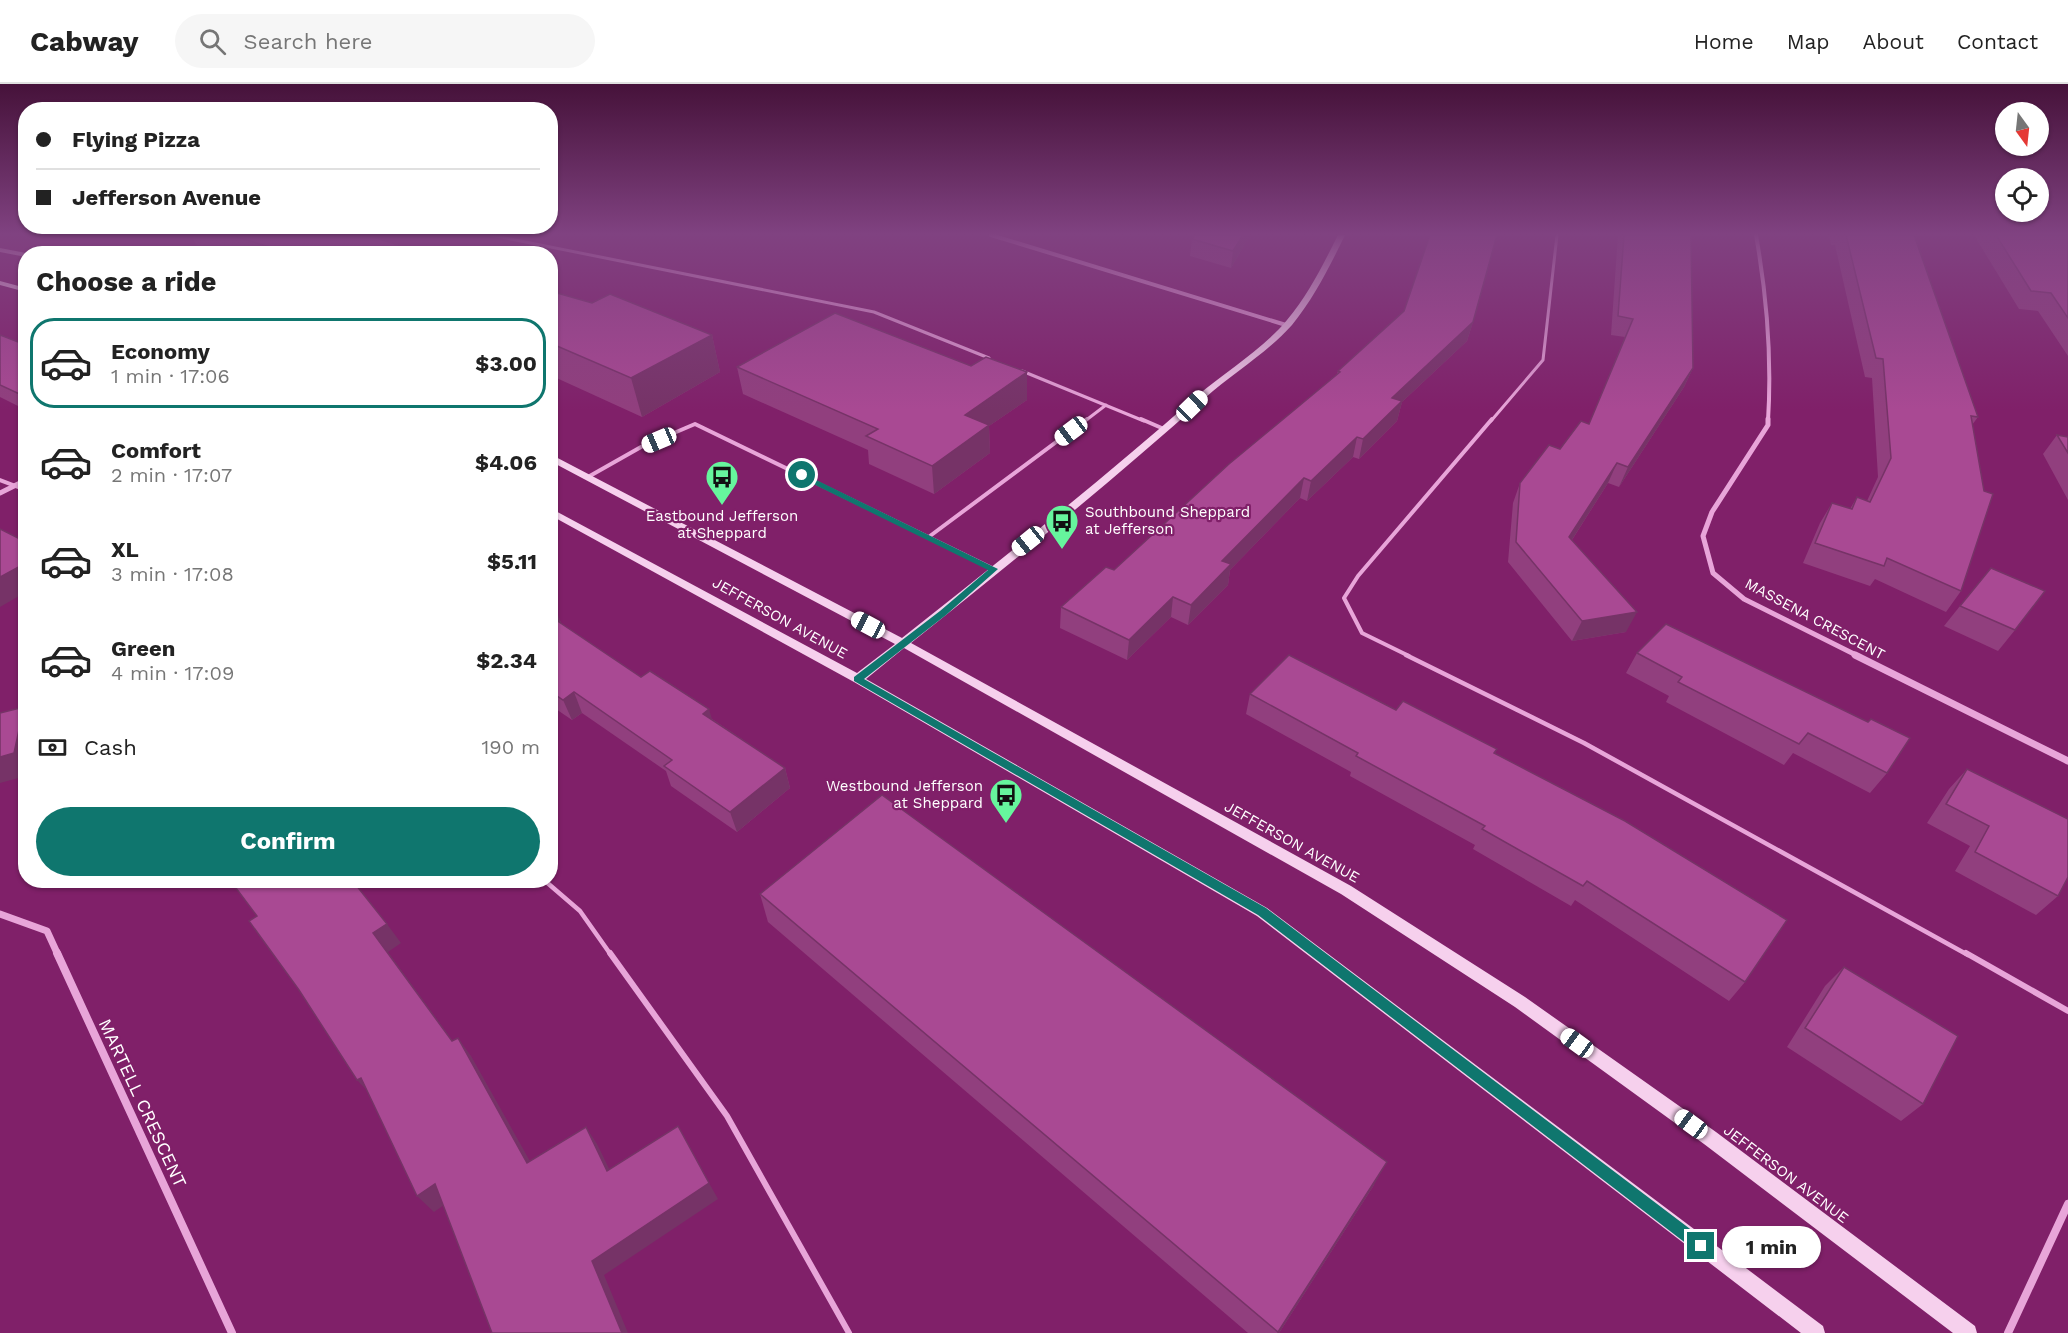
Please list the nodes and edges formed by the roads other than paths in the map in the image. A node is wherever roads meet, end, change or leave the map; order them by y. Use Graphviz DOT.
graph roads {
  1 [pos="781,293"];
  2 [pos="1180,293"];
  3 [pos="1311,293"];
  4 [pos="1551,293"];
  5 [pos="1766,293"];
  6 [pos="1286,326"];
  7 [pos="996,361"];
  8 [pos="1018,370"];
  9 [pos="1106,405"];
  10 [pos="1166,430"];
  11 [pos="558,461"];
  12 [pos="588,477"];
  13 [pos="0,480"];
  14 [pos="18,484"];
  15 [pos="13,486"];
  16 [pos="18,488"];
  17 [pos="0,493"];
  18 [pos="558,515"];
  19 [pos="930,536"];
  20 [pos="994,569"];
  21 [pos="903,644"];
  22 [pos="858,679"];
  23 [pos="2068,761"];
  24 [pos="553,888"];
  25 [pos="0,914"];
  26 [pos="2068,1011"];
  27 [pos="2068,1204"];
  28 [pos="232,1333"];
  29 [pos="849,1333"];
  30 [pos="1816,1333"];
  31 [pos="1968,1333"];
  32 [pos="2008,1333"];
  1 -- 7 [label="lane"];
  2 -- 6 [label="street"];
  3 -- 6 [label="street"];
  4 -- 26 [label="lane"];
  5 -- 23 [label="street, MASSENA CRESCENT"];
  6 -- 10 [label="street"];
  8 -- 9 [label="lane"];
  9 -- 10 [label="lane"];
  9 -- 19 [label="lane"];
  10 -- 20 [label="street"];
  11 -- 12 [label="street, JEFFERSON AVENUE"];
  12 -- 19 [label="lane"];
  12 -- 21 [label="street, JEFFERSON AVENUE"];
  13 -- 15 [label="lane"];
  14 -- 15 [label="street"];
  15 -- 16 [label="lane"];
  15 -- 17 [label="street"];
  18 -- 22 [label="street, JEFFERSON AVENUE"];
  19 -- 20 [label="lane"];
  20 -- 21 [label="street"];
  21 -- 22 [label="street"];
  21 -- 31 [label="street, JEFFERSON AVENUE"];
  22 -- 30 [label="street, JEFFERSON AVENUE"];
  24 -- 29 [label="lane"];
  25 -- 28 [label="street, MARTELL CRESCENT"];
  27 -- 32 [label="street"];
}
